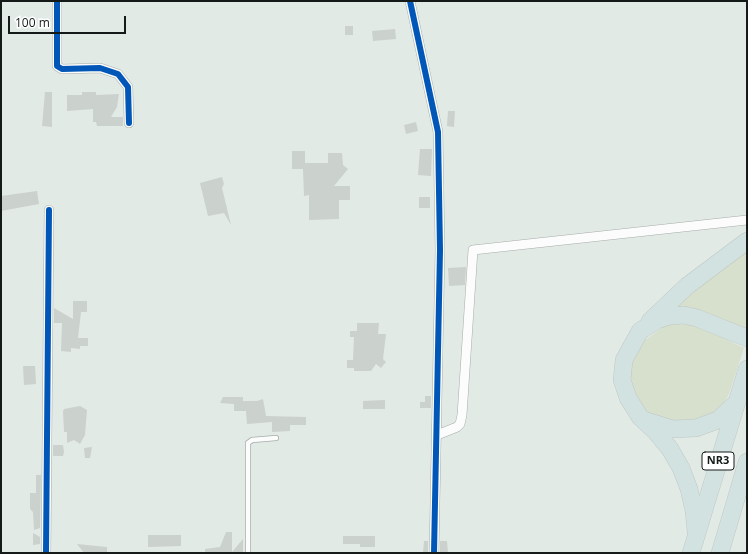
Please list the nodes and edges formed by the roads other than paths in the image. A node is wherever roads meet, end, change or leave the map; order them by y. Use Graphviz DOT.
graph roads {
  1 [pos="57,1"];
  2 [pos="410,1"];
  3 [pos="129,123"];
  4 [pos="49,210"];
  5 [pos="747,220"];
  6 [pos="747,241"];
  7 [pos="640,331"];
  8 [pos="747,338"];
  9 [pos="747,369"];
  10 [pos="735,404"];
  11 [pos="640,417"];
  12 [pos="437,435"];
  13 [pos="276,438"];
  14 [pos="747,462"];
  15 [pos="696,532"];
  16 [pos="46,553"];
  17 [pos="248,553"];
  18 [pos="434,553"];
  19 [pos="691,553"];
  20 [pos="720,553"];
  1 -- 3 [label="street"];
  2 -- 12 [label="street"];
  4 -- 16 [label="street"];
  5 -- 12 [label="street"];
  6 -- 7 [label="highway"];
  7 -- 8 [label="highway"];
  7 -- 11 [label="highway"];
  9 -- 10 [label="highway, NR3"];
  10 -- 11 [label="highway"];
  10 -- 15 [label="highway, NR3"];
  11 -- 15 [label="highway"];
  12 -- 18 [label="street"];
  13 -- 17 [label="lane"];
  14 -- 20 [label="highway, NR3"];
  15 -- 19 [label="highway, NR3"];
}
